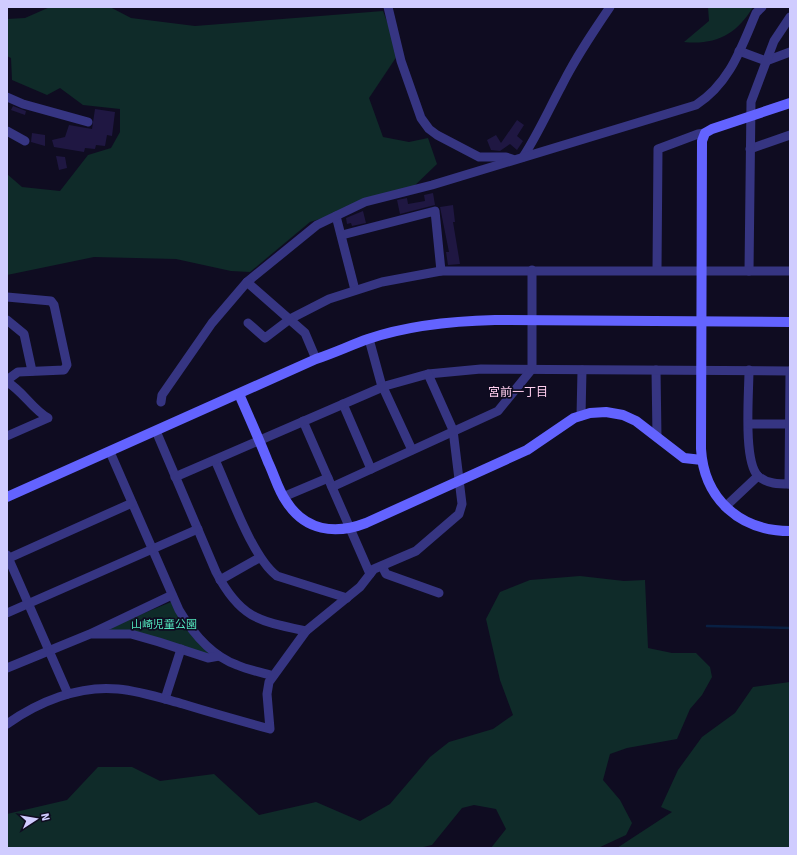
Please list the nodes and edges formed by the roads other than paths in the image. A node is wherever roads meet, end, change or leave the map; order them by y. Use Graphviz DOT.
graph roads {
  1 [pos="388,7"];
  2 [pos="610,7"];
  3 [pos="762,7"];
  4 [pos="790,17"];
  5 [pos="739,51"];
  6 [pos="790,52"];
  7 [pos="766,60"];
  8 [pos="7,97"];
  9 [pos="790,103"];
  10 [pos="751,116"];
  11 [pos="88,122"];
  12 [pos="7,131"];
  13 [pos="705,133"];
  14 [pos="790,135"];
  15 [pos="25,140"];
  16 [pos="750,149"];
  17 [pos="523,157"];
  18 [pos="514,160"];
  19 [pos="336,216"];
  20 [pos="342,235"];
  21 [pos="532,270"];
  22 [pos="657,270"];
  23 [pos="441,271"];
  24 [pos="702,271"];
  25 [pos="749,271"];
  26 [pos="790,271"];
  27 [pos="247,282"];
  28 [pos="355,290"];
  29 [pos="7,297"];
  30 [pos="290,319"];
  31 [pos="7,320"];
  32 [pos="532,320"];
  33 [pos="702,321"];
  34 [pos="790,322"];
  35 [pos="248,323"];
  36 [pos="369,339"];
  37 [pos="316,359"];
  38 [pos="532,369"];
  39 [pos="582,370"];
  40 [pos="656,370"];
  41 [pos="702,370"];
  42 [pos="749,370"];
  43 [pos="790,371"];
  44 [pos="32,372"];
  45 [pos="428,374"];
  46 [pos="7,381"];
  47 [pos="383,386"];
  48 [pos="239,394"];
  49 [pos="161,402"];
  50 [pos="343,404"];
  51 [pos="581,416"];
  52 [pos="303,421"];
  53 [pos="749,424"];
  54 [pos="789,424"];
  55 [pos="156,431"];
  56 [pos="453,432"];
  57 [pos="7,436"];
  58 [pos="657,437"];
  59 [pos="259,441"];
  60 [pos="412,450"];
  61 [pos="110,452"];
  62 [pos="215,460"];
  63 [pos="702,460"];
  64 [pos="371,469"];
  65 [pos="758,476"];
  66 [pos="175,477"];
  67 [pos="459,481"];
  68 [pos="330,482"];
  69 [pos="789,484"];
  70 [pos="7,497"];
  71 [pos="283,497"];
  72 [pos="132,503"];
  73 [pos="726,507"];
  74 [pos="350,528"];
  75 [pos="198,529"];
  76 [pos="790,531"];
  77 [pos="152,549"];
  78 [pos="7,557"];
  79 [pos="259,558"];
  80 [pos="382,566"];
  81 [pos="370,574"];
  82 [pos="220,580"];
  83 [pos="439,593"];
  84 [pos="172,595"];
  85 [pos="347,598"];
  86 [pos="28,604"];
  87 [pos="7,613"];
  88 [pos="306,631"];
  89 [pos="90,634"];
  90 [pos="181,649"];
  91 [pos="49,651"];
  92 [pos="219,656"];
  93 [pos="7,668"];
  94 [pos="273,676"];
  95 [pos="68,694"];
  96 [pos="164,699"];
  97 [pos="7,724"];
  1 -- 18 [label="street"];
  2 -- 17 [label="street"];
  3 -- 5 [label="street"];
  4 -- 7 [label="street"];
  5 -- 7 [label="street"];
  5 -- 17 [label="street"];
  6 -- 7 [label="street"];
  7 -- 10 [label="street"];
  8 -- 11 [label="street"];
  9 -- 10 [label="street"];
  10 -- 13 [label="street"];
  10 -- 16 [label="street"];
  12 -- 15 [label="street"];
  13 -- 22 [label="street"];
  13 -- 24 [label="street"];
  14 -- 16 [label="street"];
  16 -- 25 [label="street"];
  17 -- 18 [label="street"];
  18 -- 19 [label="street"];
  19 -- 20 [label="street"];
  19 -- 27 [label="street"];
  20 -- 23 [label="street"];
  20 -- 28 [label="street"];
  21 -- 22 [label="street"];
  21 -- 23 [label="street"];
  21 -- 32 [label="street"];
  22 -- 24 [label="street"];
  23 -- 28 [label="street"];
  24 -- 25 [label="street"];
  24 -- 33 [label="street"];
  25 -- 26 [label="street"];
  27 -- 30 [label="street"];
  27 -- 49 [label="street"];
  28 -- 30 [label="street"];
  29 -- 44 [label="street"];
  30 -- 35 [label="street"];
  30 -- 37 [label="street"];
  31 -- 44 [label="street"];
  32 -- 33 [label="street"];
  32 -- 36 [label="street"];
  32 -- 38 [label="street"];
  33 -- 34 [label="street"];
  33 -- 41 [label="street"];
  36 -- 37 [label="street"];
  36 -- 47 [label="street"];
  37 -- 48 [label="street"];
  38 -- 39 [label="street"];
  38 -- 45 [label="street"];
  38 -- 56 [label="street"];
  39 -- 40 [label="street"];
  39 -- 51 [label="street"];
  40 -- 41 [label="street"];
  40 -- 58 [label="street"];
  41 -- 42 [label="street"];
  41 -- 63 [label="street"];
  42 -- 43 [label="street"];
  42 -- 53 [label="street"];
  43 -- 54 [label="street"];
  44 -- 46 [label="street"];
  45 -- 47 [label="street"];
  45 -- 56 [label="street"];
  46 -- 57 [label="street"];
  47 -- 50 [label="street"];
  47 -- 60 [label="street"];
  48 -- 55 [label="street"];
  48 -- 59 [label="street"];
  50 -- 52 [label="street"];
  50 -- 64 [label="street"];
  51 -- 58 [label="street"];
  51 -- 67 [label="street"];
  52 -- 59 [label="street"];
  52 -- 68 [label="street"];
  53 -- 54 [label="street"];
  53 -- 65 [label="street"];
  54 -- 69 [label="street"];
  55 -- 61 [label="street"];
  55 -- 66 [label="street"];
  56 -- 60 [label="street"];
  56 -- 67 [label="street"];
  58 -- 63 [label="street"];
  59 -- 62 [label="street"];
  59 -- 71 [label="street"];
  60 -- 64 [label="street"];
  61 -- 70 [label="street"];
  61 -- 72 [label="street"];
  62 -- 66 [label="street"];
  62 -- 79 [label="street"];
  63 -- 73 [label="street"];
  64 -- 68 [label="street"];
  65 -- 69 [label="street"];
  65 -- 73 [label="street"];
  66 -- 75 [label="street"];
  67 -- 74 [label="street"];
  67 -- 80 [label="street"];
  68 -- 71 [label="street"];
  68 -- 74 [label="street"];
  71 -- 74 [label="street"];
  72 -- 77 [label="street"];
  72 -- 78 [label="street"];
  73 -- 76 [label="street"];
  74 -- 81 [label="street"];
  75 -- 77 [label="street"];
  75 -- 82 [label="street"];
  77 -- 84 [label="street"];
  77 -- 86 [label="street"];
  78 -- 86 [label="street"];
  79 -- 82 [label="street"];
  79 -- 85 [label="street"];
  80 -- 81 [label="street"];
  80 -- 83 [label="street"];
  81 -- 85 [label="street"];
  82 -- 88 [label="street"];
  84 -- 89 [label="street"];
  84 -- 92 [label="street"];
  85 -- 88 [label="street"];
  86 -- 87 [label="street"];
  86 -- 91 [label="street"];
  88 -- 94 [label="street"];
  89 -- 90 [label="street"];
  89 -- 91 [label="street"];
  90 -- 92 [label="street"];
  90 -- 96 [label="street"];
  91 -- 93 [label="street"];
  91 -- 95 [label="street"];
  92 -- 94 [label="street"];
  94 -- 96 [label="street"];
  95 -- 96 [label="street"];
  95 -- 97 [label="street"];
}
